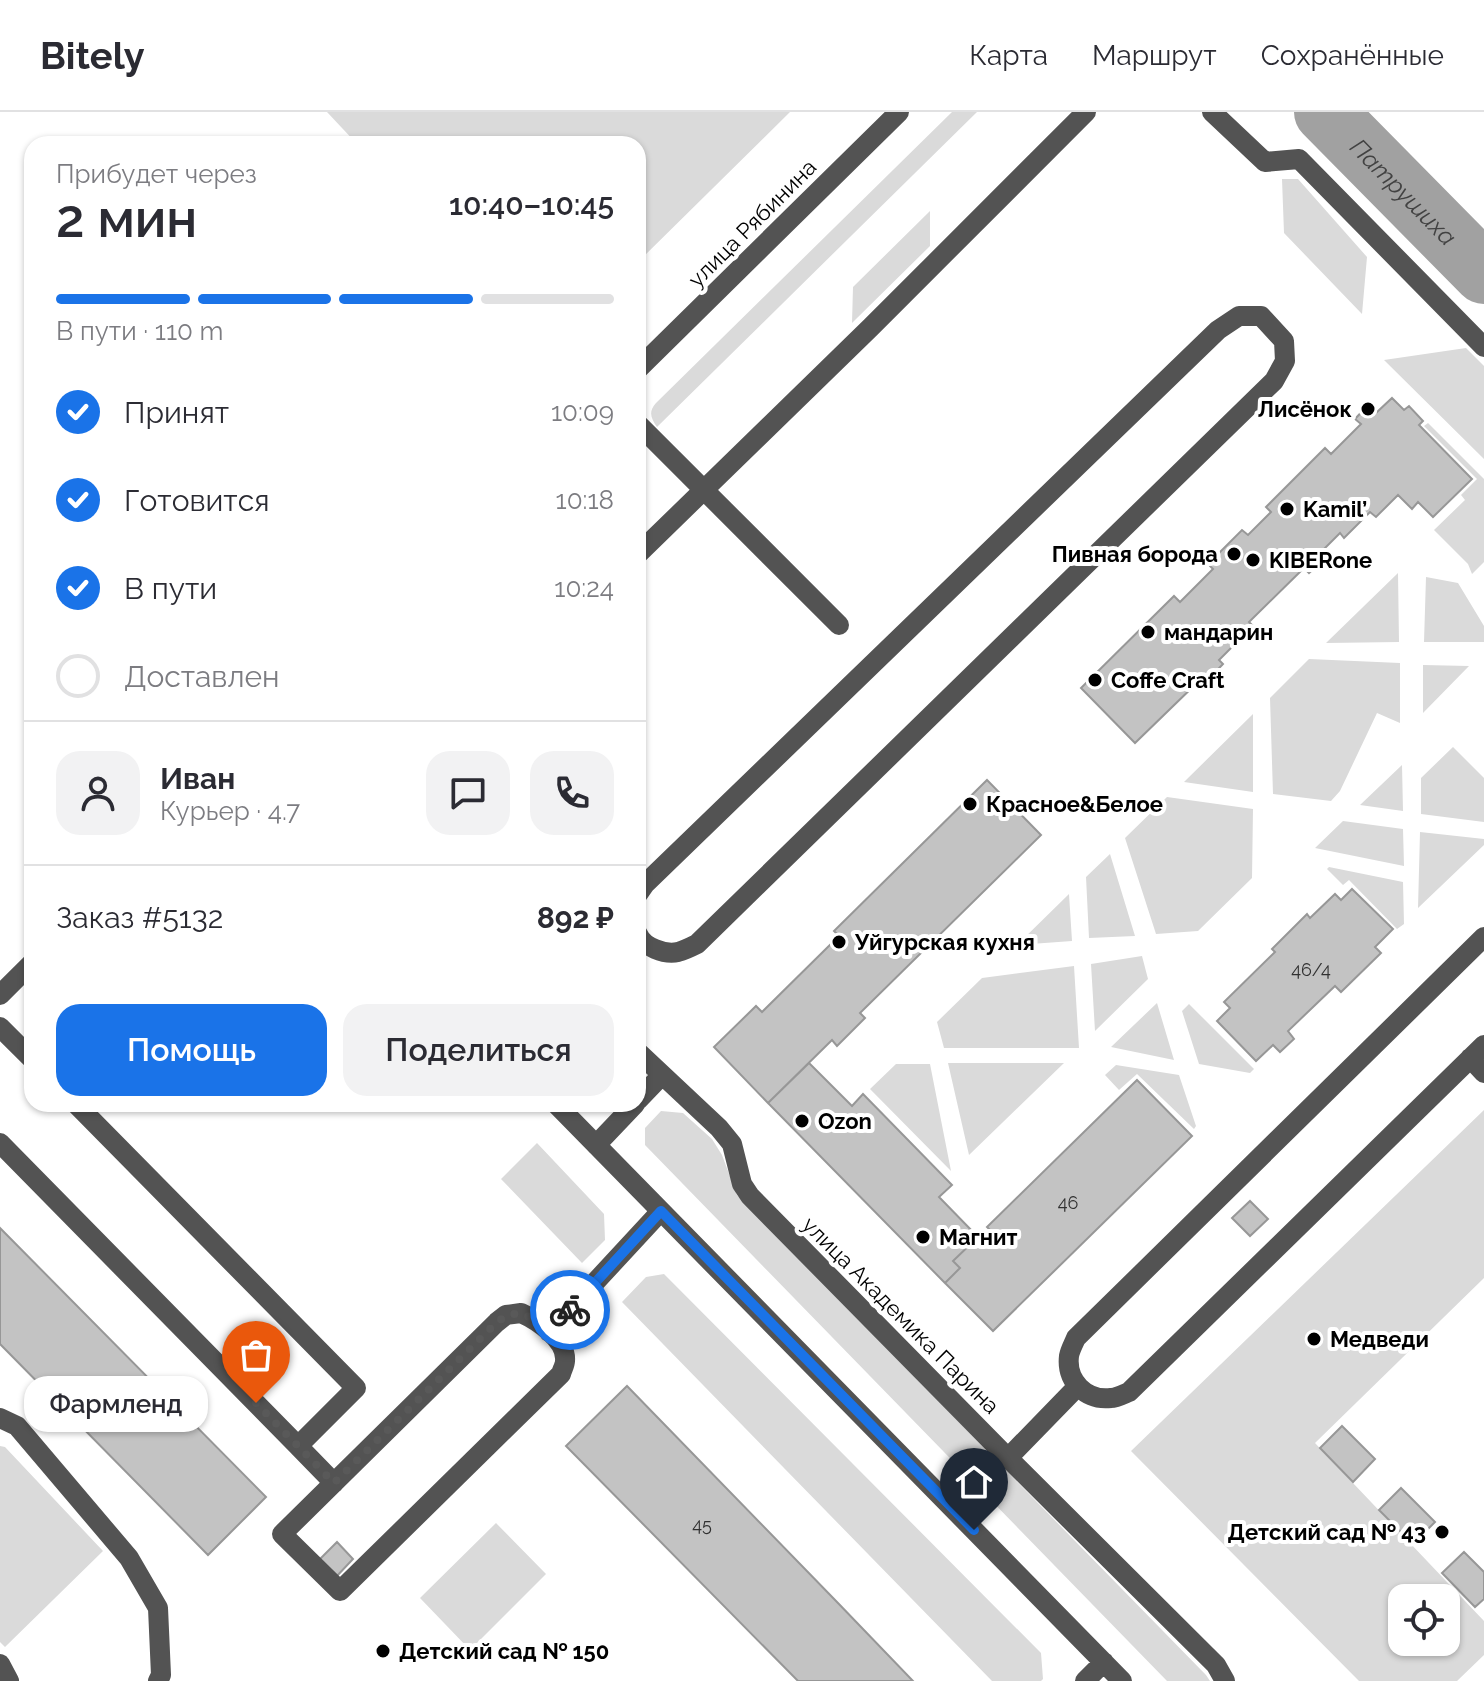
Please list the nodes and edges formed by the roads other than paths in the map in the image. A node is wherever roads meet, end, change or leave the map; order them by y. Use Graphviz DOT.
graph roads {
  1 [pos="899,112"];
  2 [pos="1086,112"];
  3 [pos="1212,112"];
  4 [pos="1484,347"];
  5 [pos="646,361"];
  6 [pos="646,432"];
  7 [pos="704,491"];
  8 [pos="646,546"];
  9 [pos="839,625"];
  10 [pos="646,883"];
  11 [pos="1484,937"];
  12 [pos="646,943"];
  13 [pos="24,971"];
  14 [pos="0,995"];
  15 [pos="0,1027"];
  16 [pos="24,1051"];
  17 [pos="1479,1058"];
  18 [pos="646,1060"];
  19 [pos="661,1076"];
  20 [pos="646,1092"];
  21 [pos="84,1112"];
  22 [pos="564,1112"];
  23 [pos="627,1112"];
  24 [pos="0,1143"];
  25 [pos="596,1145"];
  26 [pos="661,1211"];
  27 [pos="549,1332"];
  28 [pos="1077,1387"];
  29 [pos="0,1418"];
  30 [pos="298,1446"];
  31 [pos="1008,1458"];
  32 [pos="334,1483"];
  33 [pos="1104,1662"];
  34 [pos="0,1664"];
  35 [pos="9,1681"];
  36 [pos="158,1681"];
  37 [pos="1085,1681"];
  38 [pos="1122,1681"];
  39 [pos="1225,1681"];
  1 -- 5 [label="street, улица Рябинина"];
  2 -- 7 [label="street"];
  3 -- 4 [label="street"];
  6 -- 7 [label="street"];
  7 -- 8 [label="street"];
  7 -- 9 [label="street"];
  10 -- 12 [label="street"];
  11 -- 28 [label="street"];
  13 -- 14 [label="street"];
  15 -- 16 [label="street"];
  17 -- 28 [label="street"];
  18 -- 19 [label="street, улица Академика Парина"];
  19 -- 20 [label="street"];
  19 -- 31 [label="street, улица Академика Парина"];
  21 -- 30 [label="street"];
  22 -- 25 [label="street"];
  23 -- 25 [label="street"];
  24 -- 30 [label="street"];
  25 -- 26 [label="street"];
  26 -- 27 [label="street"];
  26 -- 33 [label="street"];
  27 -- 32 [label="street"];
  27 -- 32 [label="street"];
  28 -- 31 [label="street"];
  29 -- 36 [label="street"];
  30 -- 32 [label="street"];
  31 -- 39 [label="street, улица Академика Парина"];
  33 -- 37 [label="street"];
  33 -- 38 [label="street"];
  34 -- 35 [label="street"];
}
